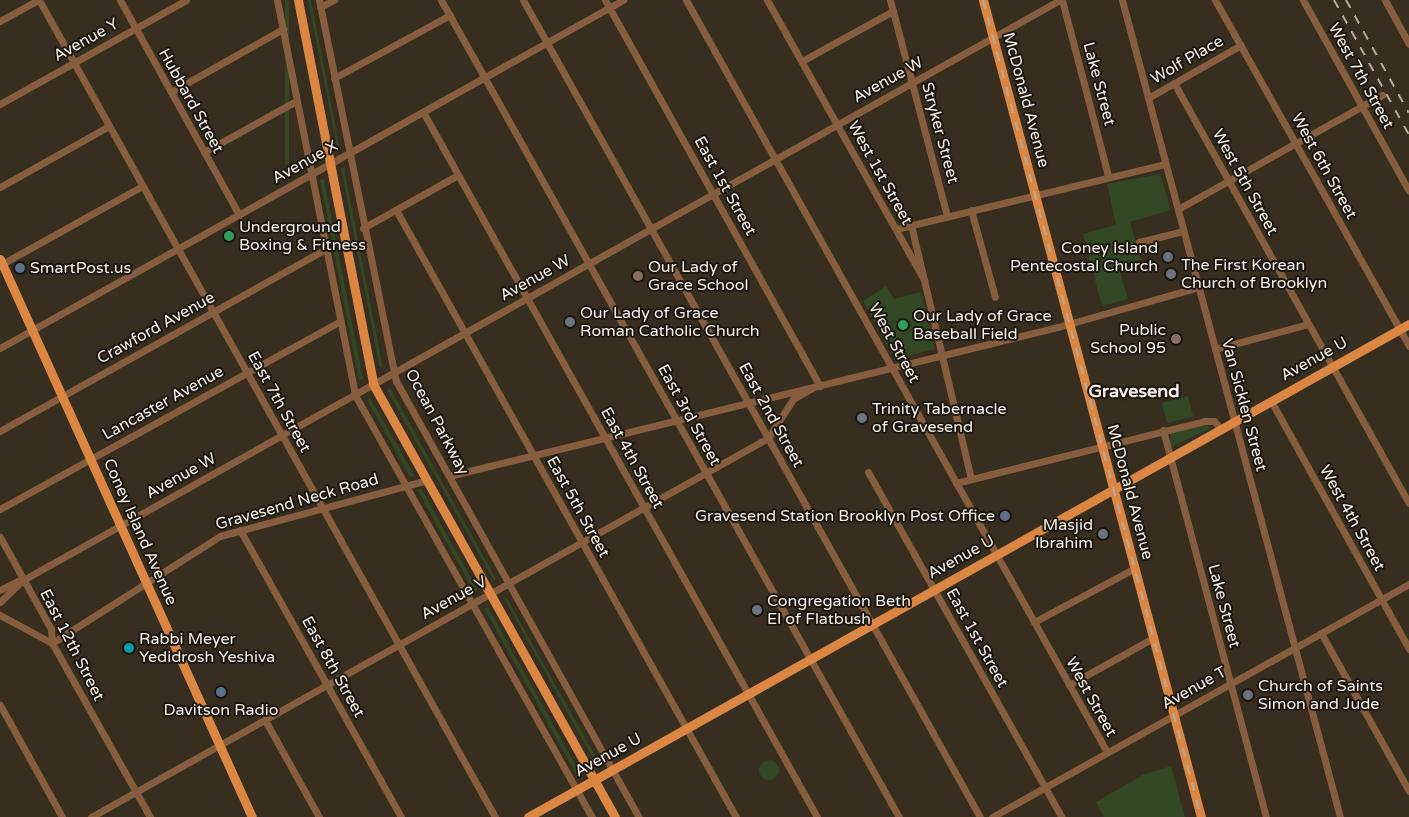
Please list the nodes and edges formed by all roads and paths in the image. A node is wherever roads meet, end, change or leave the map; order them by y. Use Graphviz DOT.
graph roads {
  1 [pos="38,0"];
  2 [pos="120,0"];
  3 [pos="186,0"];
  4 [pos="276,0"];
  5 [pos="298,0"];
  6 [pos="334,0"];
  7 [pos="441,0"];
  8 [pos="523,0"];
  9 [pos="605,0"];
  10 [pos="623,0"];
  11 [pos="686,0"];
  12 [pos="769,0"];
  13 [pos="890,0"];
  14 [pos="983,0"];
  15 [pos="1061,0"];
  16 [pos="1122,0"];
  17 [pos="1215,0"];
  18 [pos="1303,0"];
  19 [pos="1384,0"];
  20 [pos="320,4"];
  21 [pos="609,8"];
  22 [pos="893,11"];
  23 [pos="450,15"];
  24 [pos="0,21"];
  25 [pos="135,28"];
  26 [pos="282,29"];
  27 [pos="994,37"];
  28 [pos="547,42"];
  29 [pos="1409,44"];
  30 [pos="1241,45"];
  31 [pos="802,61"];
  32 [pos="74,63"];
  33 [pos="485,77"];
  34 [pos="334,78"];
  35 [pos="912,83"];
  36 [pos="1174,83"];
  37 [pos="171,92"];
  38 [pos="1382,95"];
  39 [pos="1148,98"];
  40 [pos="296,101"];
  41 [pos="0,104"];
  42 [pos="1362,106"];
  43 [pos="423,112"];
  44 [pos="838,125"];
  45 [pos="109,126"];
  46 [pos="1296,144"];
  47 [pos="204,152"];
  48 [pos="349,153"];
  49 [pos="775,159"];
  50 [pos="330,164"];
  51 [pos="1166,164"];
  52 [pos="311,175"];
  53 [pos="458,175"];
  54 [pos="1108,175"];
  55 [pos="1229,181"];
  56 [pos="142,186"];
  57 [pos="0,187"];
  58 [pos="1409,191"];
  59 [pos="714,194"];
  60 [pos="1035,194"];
  61 [pos="1178,209"];
  62 [pos="396,210"];
  63 [pos="972,210"];
  64 [pos="239,215"];
  65 [pos="947,216"];
  66 [pos="911,225"];
  67 [pos="363,228"];
  68 [pos="651,229"];
  69 [pos="896,229"];
  70 [pos="1183,231"];
  71 [pos="1139,242"];
  72 [pos="177,249"];
  73 [pos="324,250"];
  74 [pos="1,261"];
  75 [pos="589,264"];
  76 [pos="925,281"];
  77 [pos="1199,287"];
  78 [pos="995,297"];
  79 [pos="527,298"];
  80 [pos="213,312"];
  81 [pos="340,321"];
  82 [pos="1069,323"];
  83 [pos="1308,324"];
  84 [pos="1409,324"];
  85 [pos="1399,329"];
  86 [pos="33,330"];
  87 [pos="465,333"];
  88 [pos="1409,346"];
  89 [pos="0,348"];
  90 [pos="1215,349"];
  91 [pos="943,356"];
  92 [pos="1333,366"];
  93 [pos="892,368"];
  94 [pos="247,372"];
  95 [pos="393,373"];
  96 [pos="373,384"];
  97 [pos="817,387"];
  98 [pos="355,394"];
  99 [pos="63,396"];
  100 [pos="1271,401"];
  101 [pos="748,402"];
  102 [pos="676,419"];
  103 [pos="1234,422"];
  104 [pos="1221,429"];
  105 [pos="1163,430"];
  106 [pos="0,431"];
  107 [pos="282,435"];
  108 [pos="605,437"];
  109 [pos="768,438"];
  110 [pos="1102,445"];
  111 [pos="533,454"];
  112 [pos="1170,457"];
  113 [pos="91,459"];
  114 [pos="868,472"];
  115 [pos="706,473"];
  116 [pos="449,476"];
  117 [pos="971,479"];
  118 [pos="427,480"];
  119 [pos="956,483"];
  120 [pos="406,486"];
  121 [pos="1114,489"];
  122 [pos="1409,503"];
  123 [pos="644,508"];
  124 [pos="0,509"];
  125 [pos="322,509"];
  126 [pos="120,525"];
  127 [pos="240,530"];
  128 [pos="0,538"];
  129 [pos="582,542"];
  130 [pos="996,555"];
  131 [pos="1135,568"];
  132 [pos="23,580"];
  133 [pos="146,582"];
  134 [pos="509,583"];
  135 [pos="1409,584"];
  136 [pos="934,589"];
  137 [pos="0,590"];
  138 [pos="490,594"];
  139 [pos="1381,599"];
  140 [pos="0,602"];
  141 [pos="472,604"];
  142 [pos="0,615"];
  143 [pos="1034,622"];
  144 [pos="872,624"];
  145 [pos="1320,633"];
  146 [pos="1153,638"];
  147 [pos="52,642"];
  148 [pos="398,646"];
  149 [pos="1294,648"];
  150 [pos="1409,648"];
  151 [pos="810,659"];
  152 [pos="1230,684"];
  153 [pos="327,685"];
  154 [pos="1069,685"];
  155 [pos="748,694"];
  156 [pos="0,706"];
  157 [pos="1174,715"];
  158 [pos="265,720"];
  159 [pos="686,728"];
  160 [pos="220,745"];
  161 [pos="1107,752"];
  162 [pos="613,769"];
  163 [pos="594,780"];
  164 [pos="1045,787"];
  165 [pos="1408,787"];
  166 [pos="577,790"];
  167 [pos="136,792"];
  168 [pos="62,817"];
  169 [pos="91,817"];
  170 [pos="150,817"];
  171 [pos="252,817"];
  172 [pos="319,817"];
  173 [pos="401,817"];
  174 [pos="495,817"];
  175 [pos="528,817"];
  176 [pos="592,817"];
  177 [pos="615,817"];
  178 [pos="639,817"];
  179 [pos="736,817"];
  180 [pos="817,817"];
  181 [pos="899,817"];
  182 [pos="980,817"];
  183 [pos="992,817"];
  184 [pos="1062,817"];
  185 [pos="1201,817"];
  186 [pos="1266,817"];
  187 [pos="1340,817"];
  1 -- 24 [label="street"];
  1 -- 32 [label="street, East 7th Street"];
  2 -- 25 [label="street, Hubbard Street"];
  3 -- 25 [label="street, Avenue Y"];
  4 -- 26 [label="street"];
  5 -- 50 [label="main road"];
  6 -- 20 [label="street"];
  7 -- 23 [label="street, East 3rd Street"];
  8 -- 28 [label="street, East 2nd Street"];
  9 -- 21 [label="street, East 1st Street"];
  10 -- 21 [label="street, Avenue X"];
  11 -- 49 [label="street, West Street"];
  12 -- 31 [label="street, West 1st Street"];
  13 -- 22 [label="street, Stryker Street"];
  14 -- 27 [label="main road, McDonald Avenue"];
  15 -- 27 [label="street, Avenue W"];
  15 -- 54 [label="street, Lake Street"];
  16 -- 39 [label="street, Van Sicklen Street"];
  17 -- 30 [label="street, West 6th Street"];
  18 -- 42 [label="street, West 7th Street"];
  19 -- 29 [label="street"];
  20 -- 34 [label="street, Ocean Parkway"];
  21 -- 28 [label="street, Avenue X"];
  21 -- 59 [label="street, East 1st Street"];
  22 -- 31 [label="street"];
  22 -- 35 [label="street, Stryker Street"];
  23 -- 33 [label="street, East 3rd Street"];
  23 -- 34 [label="street"];
  25 -- 32 [label="street, Avenue Y"];
  25 -- 37 [label="street, Hubbard Street"];
  26 -- 37 [label="street"];
  26 -- 40 [label="street"];
  27 -- 35 [label="street, Avenue W"];
  27 -- 60 [label="main road, McDonald Avenue"];
  28 -- 33 [label="street, Avenue X"];
  28 -- 68 [label="street, East 2nd Street"];
  30 -- 36 [label="street, Wolf Place"];
  30 -- 46 [label="street, West 6th Street"];
  31 -- 44 [label="street, West 1st Street"];
  32 -- 41 [label="street, Avenue Y"];
  32 -- 45 [label="street, East 7th Street"];
  33 -- 43 [label="street, Avenue X"];
  33 -- 75 [label="street, East 3rd Street"];
  34 -- 48 [label="street, Ocean Parkway"];
  35 -- 44 [label="street, Avenue W"];
  35 -- 65 [label="street, Stryker Street"];
  36 -- 39 [label="street, Wolf Place"];
  36 -- 55 [label="street, West 5th Street"];
  37 -- 47 [label="street, Hubbard Street"];
  38 -- 42 [label="street"];
  39 -- 51 [label="street, Van Sicklen Street"];
  40 -- 47 [label="street"];
  40 -- 52 [label="street"];
  42 -- 46 [label="street"];
  42 -- 58 [label="street, West 7th Street"];
  43 -- 48 [label="street, Avenue X"];
  43 -- 53 [label="street, East 4th Street"];
  44 -- 49 [label="street, Avenue W"];
  44 -- 69 [label="street, West 1st Street"];
  45 -- 56 [label="street, East 7th Street"];
  45 -- 57 [label="street"];
  46 -- 55 [label="street"];
  46 -- 85 [label="street, West 6th Street"];
  47 -- 64 [label="street, Hubbard Street"];
  48 -- 50 [label="street, Avenue X"];
  48 -- 67 [label="street, Ocean Parkway"];
  49 -- 59 [label="street, Avenue W"];
  49 -- 93 [label="street, West Street"];
  50 -- 52 [label="street, Avenue X"];
  50 -- 96 [label="main road"];
  51 -- 54 [label="street"];
  51 -- 61 [label="street, Van Sicklen Street"];
  52 -- 64 [label="street, Avenue X"];
  52 -- 73 [label="street"];
  53 -- 62 [label="street"];
  53 -- 79 [label="street, East 4th Street"];
  54 -- 60 [label="street"];
  55 -- 61 [label="street"];
  55 -- 83 [label="street, West 5th Street"];
  56 -- 72 [label="street, East 7th Street"];
  56 -- 74 [label="street"];
  59 -- 68 [label="street, Avenue W"];
  59 -- 97 [label="street, East 1st Street"];
  60 -- 63 [label="street"];
  60 -- 82 [label="main road, McDonald Avenue"];
  61 -- 70 [label="street, Van Sicklen Street"];
  62 -- 67 [label="street"];
  62 -- 87 [label="street, East 5th Street"];
  63 -- 65 [label="street"];
  63 -- 78 [label="street"];
  64 -- 72 [label="street, Avenue X"];
  65 -- 66 [label="street"];
  66 -- 69 [label="street"];
  66 -- 76 [label="street"];
  67 -- 95 [label="street, Ocean Parkway"];
  68 -- 75 [label="street, Avenue W"];
  68 -- 101 [label="street, East 2nd Street"];
  69 -- 76 [label="street, West 1st Street"];
  70 -- 71 [label="street"];
  70 -- 77 [label="street, Van Sicklen Street"];
  72 -- 80 [label="street, East 7th Street"];
  72 -- 86 [label="street, Avenue X"];
  73 -- 80 [label="street, Crawford Avenue"];
  73 -- 81 [label="street"];
  74 -- 86 [label="main road, Coney Island Avenue"];
  75 -- 79 [label="street, Avenue W"];
  75 -- 102 [label="street, East 3rd Street"];
  76 -- 91 [label="street"];
  77 -- 82 [label="street"];
  77 -- 90 [label="street, Van Sicklen Street"];
  79 -- 87 [label="street, Avenue W"];
  79 -- 108 [label="street, East 4th Street"];
  80 -- 94 [label="street, East 7th Street"];
  80 -- 99 [label="street, Crawford Avenue"];
  81 -- 94 [label="street, Lancaster Avenue"];
  81 -- 98 [label="street"];
  82 -- 91 [label="street"];
  82 -- 110 [label="main road, McDonald Avenue"];
  83 -- 90 [label="street"];
  83 -- 92 [label="street, West 5th Street"];
  84 -- 85 [label="main road, Avenue U"];
  85 -- 88 [label="street, West 6th Street"];
  85 -- 92 [label="main road, Avenue U"];
  86 -- 89 [label="street, Avenue X"];
  86 -- 99 [label="main road, Coney Island Avenue"];
  87 -- 95 [label="street, Avenue W"];
  87 -- 111 [label="street, East 5th Street"];
  90 -- 103 [label="street, Van Sicklen Street"];
  91 -- 93 [label="street"];
  91 -- 117 [label="street"];
  92 -- 100 [label="main road, Avenue U"];
  92 -- 122 [label="street, West 5th Street"];
  93 -- 97 [label="street"];
  93 -- 119 [label="street, West Street"];
  94 -- 107 [label="street, East 7th Street"];
  94 -- 113 [label="street, Lancaster Avenue"];
  95 -- 96 [label="street, Avenue W"];
  95 -- 116 [label="street, Ocean Parkway"];
  96 -- 98 [label="street, Avenue W"];
  96 -- 118 [label="main road"];
  97 -- 101 [label="street"];
  97 -- 109 [label="street, Avenue V"];
  98 -- 107 [label="street, Avenue W"];
  98 -- 120 [label="street"];
  99 -- 106 [label="street, Crawford Avenue"];
  99 -- 113 [label="main road, Coney Island Avenue"];
  100 -- 103 [label="main road, Avenue U"];
  100 -- 139 [label="street, West 4th Street"];
  101 -- 102 [label="street"];
  101 -- 109 [label="street, East 2nd Street"];
  102 -- 108 [label="street"];
  102 -- 115 [label="street, East 3rd Street"];
  103 -- 104 [label="main road, Avenue U"];
  103 -- 149 [label="street, Van Sicklen Street"];
  104 -- 105 [label="street"];
  104 -- 112 [label="main road, Avenue U"];
  105 -- 110 [label="street"];
  105 -- 112 [label="street, Lake Street"];
  107 -- 125 [label="street, East 7th Street"];
  107 -- 126 [label="street, Avenue W"];
  108 -- 111 [label="street"];
  108 -- 123 [label="street, East 4th Street"];
  109 -- 115 [label="street, Avenue V"];
  109 -- 144 [label="street, East 2nd Street"];
  110 -- 117 [label="street"];
  110 -- 121 [label="main road, McDonald Avenue"];
  111 -- 116 [label="street"];
  111 -- 129 [label="street, East 5th Street"];
  112 -- 121 [label="main road, Avenue U"];
  112 -- 152 [label="street, Lake Street"];
  113 -- 124 [label="street, Lancaster Avenue"];
  113 -- 126 [label="main road, Coney Island Avenue"];
  114 -- 136 [label="street, East 1st Street"];
  115 -- 123 [label="street, Avenue V"];
  115 -- 151 [label="street, East 3rd Street"];
  116 -- 134 [label="street, Ocean Parkway"];
  117 -- 119 [label="street"];
  118 -- 120 [label="street, Gravesend Neck Road"];
  118 -- 138 [label="main road"];
  119 -- 130 [label="street, West Street"];
  120 -- 125 [label="street, Gravesend Neck Road"];
  120 -- 141 [label="street"];
  121 -- 130 [label="main road, Avenue U"];
  121 -- 131 [label="main road, McDonald Avenue"];
  123 -- 129 [label="street, Avenue V"];
  123 -- 155 [label="street, East 4th Street"];
  125 -- 127 [label="street, Gravesend Neck Road"];
  125 -- 148 [label="street, East 7th Street"];
  126 -- 132 [label="street, Avenue W"];
  126 -- 133 [label="main road, Coney Island Avenue"];
  127 -- 133 [label="street, Gravesend Neck Road"];
  127 -- 153 [label="street, East 8th Street"];
  128 -- 132 [label="street, East 12th Street"];
  129 -- 134 [label="street, Avenue V"];
  129 -- 159 [label="street, East 5th Street"];
  130 -- 136 [label="main road, Avenue U"];
  130 -- 143 [label="street, West Street"];
  131 -- 143 [label="street"];
  131 -- 146 [label="main road, McDonald Avenue"];
  132 -- 137 [label="street, Avenue W"];
  132 -- 140 [label="street, Avenue W"];
  132 -- 147 [label="street, East 12th Street"];
  133 -- 147 [label="street, Gravesend Neck Road"];
  133 -- 160 [label="main road, Coney Island Avenue"];
  134 -- 138 [label="street, Avenue V"];
  134 -- 162 [label="street, Ocean Parkway"];
  135 -- 139 [label="street, Avenue T"];
  136 -- 144 [label="main road, Avenue U"];
  136 -- 164 [label="street, East 1st Street"];
  138 -- 141 [label="street, Avenue V"];
  138 -- 163 [label="main road"];
  139 -- 145 [label="street, Avenue T"];
  139 -- 150 [label="street, West 4th Street"];
  141 -- 148 [label="street, Avenue V"];
  141 -- 166 [label="street"];
  142 -- 147 [label="street"];
  143 -- 154 [label="street, West Street"];
  144 -- 151 [label="main road, Avenue U"];
  144 -- 182 [label="street, East 2nd Street"];
  145 -- 149 [label="street, Avenue T"];
  145 -- 165 [label="street"];
  146 -- 154 [label="street"];
  146 -- 157 [label="main road, McDonald Avenue"];
  147 -- 167 [label="street, East 12th Street"];
  148 -- 153 [label="street, Avenue V"];
  148 -- 174 [label="street, East 7th Street"];
  149 -- 152 [label="street, Avenue T"];
  149 -- 187 [label="street, Van Sicklen Street"];
  151 -- 155 [label="main road, Avenue U"];
  151 -- 181 [label="street, East 3rd Street"];
  152 -- 157 [label="street, Avenue T"];
  152 -- 186 [label="street, Lake Street"];
  153 -- 158 [label="street, Avenue V"];
  153 -- 173 [label="street, East 8th Street"];
  154 -- 161 [label="street, West Street"];
  155 -- 159 [label="main road, Avenue U"];
  155 -- 180 [label="street, East 4th Street"];
  156 -- 168 [label="street"];
  157 -- 161 [label="street, Avenue T"];
  157 -- 185 [label="main road, McDonald Avenue"];
  158 -- 160 [label="street, Avenue V"];
  158 -- 172 [label="street"];
  159 -- 162 [label="main road, Avenue U"];
  159 -- 179 [label="street, East 5th Street"];
  160 -- 167 [label="street, Avenue V"];
  160 -- 171 [label="main road, Coney Island Avenue"];
  161 -- 164 [label="street, Avenue T"];
  162 -- 163 [label="main road, Avenue U"];
  162 -- 178 [label="street, Ocean Parkway"];
  163 -- 166 [label="main road, Avenue U"];
  163 -- 177 [label="main road"];
  164 -- 183 [label="street, Avenue T"];
  164 -- 184 [label="street, East 1st Street"];
  166 -- 175 [label="main road, Avenue U"];
  166 -- 176 [label="street"];
  167 -- 169 [label="street, Avenue V"];
  167 -- 170 [label="street, East 12th Street"];
}
